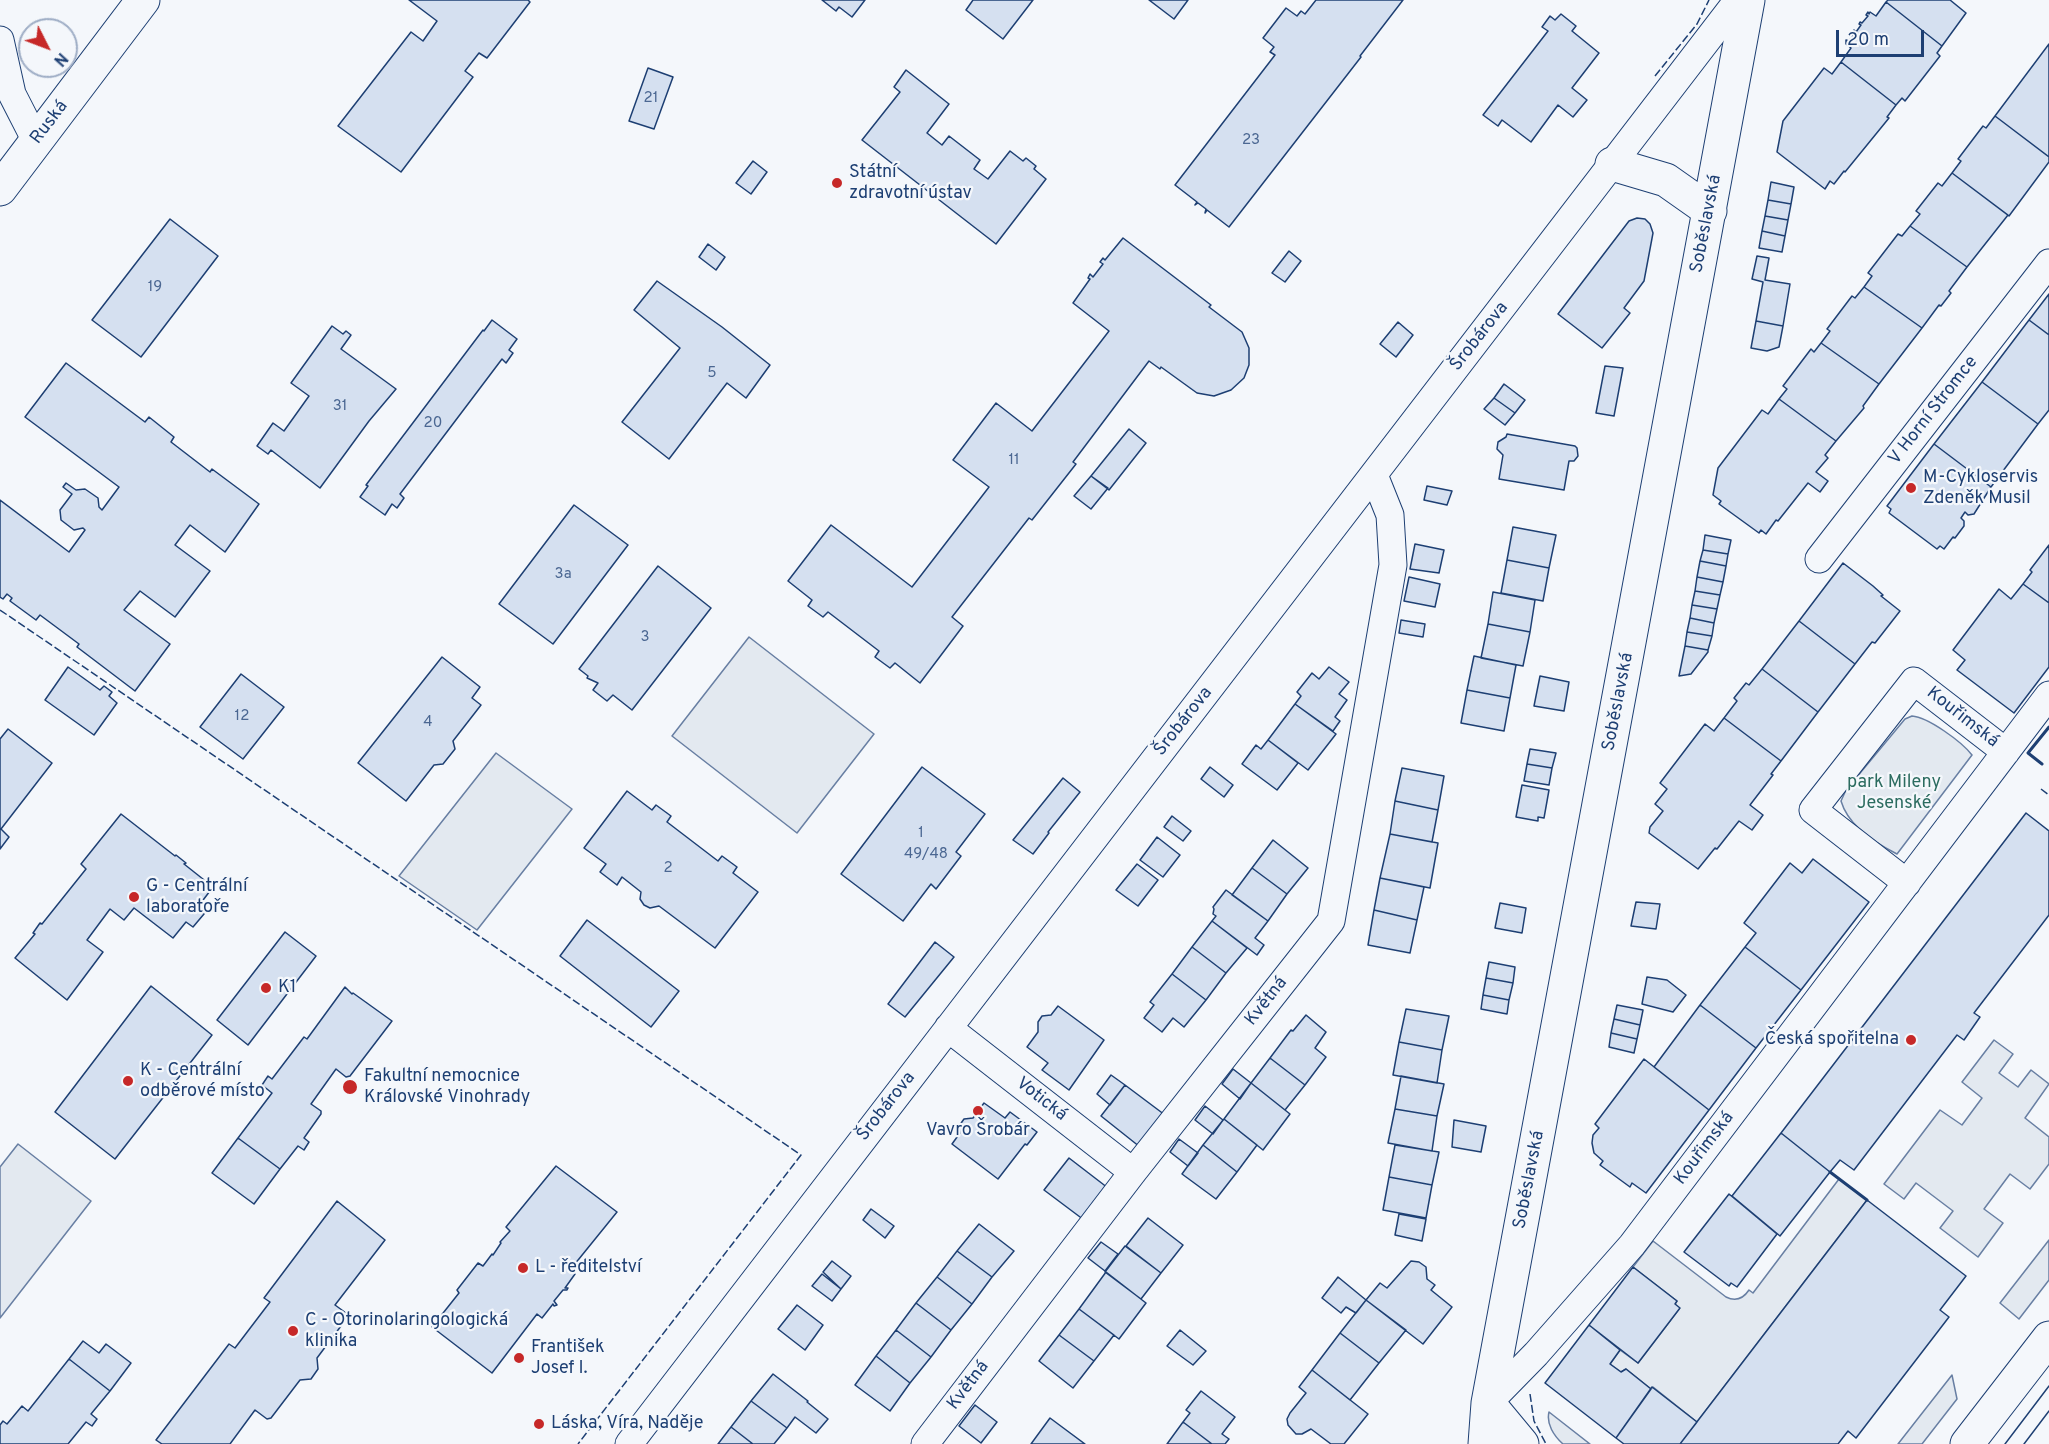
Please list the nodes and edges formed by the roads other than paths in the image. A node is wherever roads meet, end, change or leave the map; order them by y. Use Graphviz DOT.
graph roads {
  1 [pos="143,0"];
  2 [pos="1738,0"];
  3 [pos="1748,0"];
  4 [pos="0,40"];
  5 [pos="36,141"];
  6 [pos="1612,164"];
  7 [pos="0,189"];
  8 [pos="1710,211"];
  9 [pos="2049,263"];
  10 [pos="1374,475"];
  11 [pos="1819,560"];
  12 [pos="2049,694"];
  13 [pos="2006,752"];
  14 [pos="1907,883"];
  15 [pos="948,1028"];
  16 [pos="1134,1172"];
  17 [pos="2049,1338"];
  18 [pos="1488,1403"];
  19 [pos="629,1444"];
  20 [pos="925,1444"];
  21 [pos="1485,1444"];
  22 [pos="1522,1444"];
  23 [pos="1967,1444"];
  1 -- 5 [label="main road, Ruská"];
  2 -- 6 [label="street, Šrobárova"];
  3 -- 8 [label="main road, Soběslavská"];
  4 -- 5 [label="street"];
  5 -- 7 [label="main road, Ruská"];
  6 -- 8 [label="main road"];
  6 -- 10 [label="street, Šrobárova"];
  8 -- 18 [label="main road, Soběslavská"];
  9 -- 11 [label="street, V Horní Stromce"];
  10 -- 15 [label="street, Šrobárova"];
  10 -- 16 [label="street, Květná"];
  12 -- 13 [label="street, Kouřimská"];
  13 -- 14 [label="street, Kouřimská"];
  13 -- 14 [label="street, Kouřimská"];
  14 -- 18 [label="street, Kouřimská"];
  15 -- 16 [label="street, Votická"];
  15 -- 19 [label="street, Šrobárova"];
  16 -- 20 [label="street, Květná"];
  17 -- 23 [label="main road"];
  18 -- 21 [label="main road"];
  18 -- 22 [label="main road"];
}
